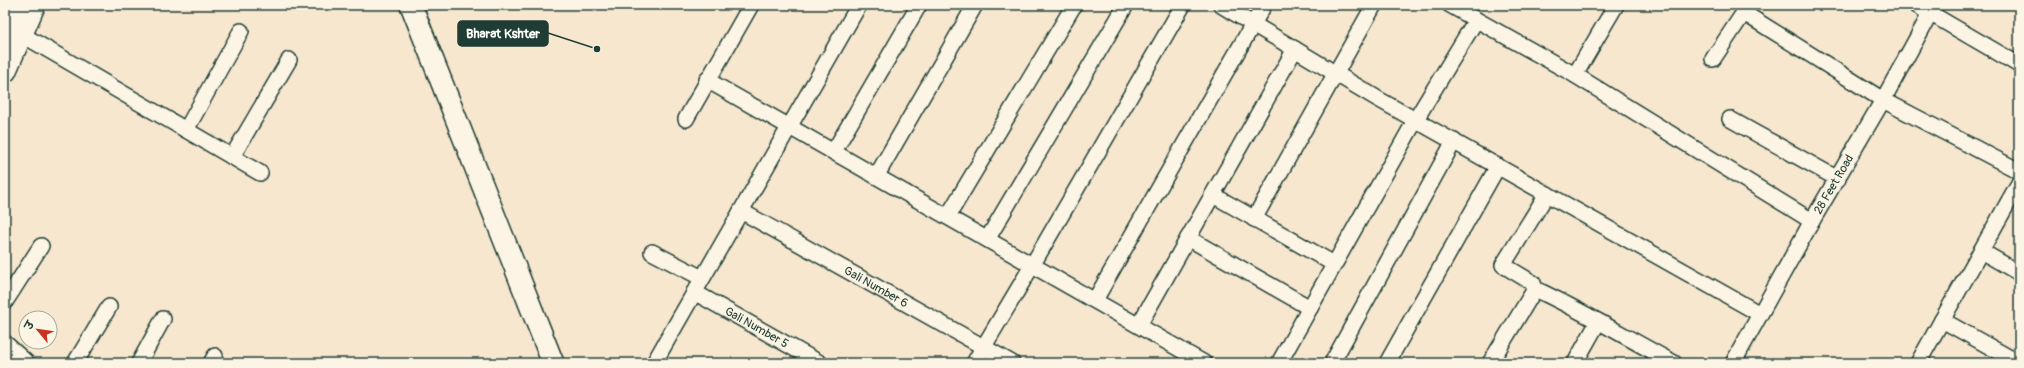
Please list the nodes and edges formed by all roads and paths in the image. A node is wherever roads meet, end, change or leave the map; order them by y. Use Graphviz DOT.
graph roads {
  1 [pos="15,5"];
  2 [pos="34,5"];
  3 [pos="411,5"];
  4 [pos="751,5"];
  5 [pos="859,5"];
  6 [pos="919,5"];
  7 [pos="975,5"];
  8 [pos="1074,5"];
  9 [pos="1126,5"];
  10 [pos="1182,5"];
  11 [pos="1221,5"];
  12 [pos="1264,5"];
  13 [pos="1374,5"];
  14 [pos="1450,5"];
  15 [pos="1616,5"];
  16 [pos="1916,5"];
  17 [pos="1746,9"];
  18 [pos="1932,9"];
  19 [pos="1476,20"];
  20 [pos="1254,24"];
  21 [pos="13,30"];
  22 [pos="241,31"];
  23 [pos="1295,49"];
  24 [pos="1713,59"];
  25 [pos="289,60"];
  26 [pos="2019,66"];
  27 [pos="5,71"];
  28 [pos="1335,74"];
  29 [pos="1575,75"];
  30 [pos="708,80"];
  31 [pos="1883,100"];
  32 [pos="686,119"];
  33 [pos="1416,119"];
  34 [pos="1730,119"];
  35 [pos="790,126"];
  36 [pos="186,130"];
  37 [pos="1454,141"];
  38 [pos="834,151"];
  39 [pos="232,156"];
  40 [pos="1498,166"];
  41 [pos="2019,171"];
  42 [pos="260,173"];
  43 [pos="877,175"];
  44 [pos="1838,179"];
  45 [pos="2019,183"];
  46 [pos="1547,194"];
  47 [pos="1212,195"];
  48 [pos="741,211"];
  49 [pos="948,216"];
  50 [pos="1254,218"];
  51 [pos="1812,221"];
  52 [pos="988,238"];
  53 [pos="1188,238"];
  54 [pos="41,246"];
  55 [pos="652,252"];
  56 [pos="1981,252"];
  57 [pos="1033,264"];
  58 [pos="1334,264"];
  59 [pos="2019,273"];
  60 [pos="702,278"];
  61 [pos="1535,289"];
  62 [pos="694,292"];
  63 [pos="1095,300"];
  64 [pos="5,302"];
  65 [pos="109,307"];
  66 [pos="1310,308"];
  67 [pos="1760,314"];
  68 [pos="163,319"];
  69 [pos="1942,320"];
  70 [pos="1598,322"];
  71 [pos="1139,325"];
  72 [pos="5,343"];
  73 [pos="983,347"];
  74 [pos="28,363"];
  75 [pos="75,363"];
  76 [pos="139,363"];
  77 [pos="553,363"];
  78 [pos="654,363"];
  79 [pos="820,363"];
  80 [pos="974,363"];
  81 [pos="1012,363"];
  82 [pos="1204,363"];
  83 [pos="1279,363"];
  84 [pos="1332,363"];
  85 [pos="1387,363"];
  86 [pos="1490,363"];
  87 [pos="1575,363"];
  88 [pos="1674,363"];
  89 [pos="1733,363"];
  90 [pos="1918,363"];
  91 [pos="2019,363"];
  1 -- 21 [label="main road"];
  2 -- 21 [label="main road"];
  3 -- 77 [label="street"];
  4 -- 30 [label="street"];
  5 -- 35 [label="street"];
  6 -- 38 [label="street"];
  7 -- 43 [label="street"];
  8 -- 49 [label="street"];
  9 -- 52 [label="street"];
  10 -- 57 [label="street"];
  11 -- 20 [label="street"];
  12 -- 20 [label="street"];
  13 -- 28 [label="street"];
  14 -- 19 [label="street"];
  15 -- 29 [label="street"];
  16 -- 18 [label="street"];
  17 -- 24 [label="street"];
  17 -- 31 [label="street"];
  18 -- 26 [label="street"];
  18 -- 31 [label="street, 28 Feet Road"];
  19 -- 29 [label="street"];
  19 -- 33 [label="street"];
  20 -- 23 [label="street"];
  20 -- 63 [label="street"];
  21 -- 27 [label="main road"];
  21 -- 36 [label="street"];
  22 -- 36 [label="street"];
  23 -- 28 [label="street"];
  23 -- 47 [label="street"];
  25 -- 39 [label="street"];
  28 -- 33 [label="street"];
  28 -- 50 [label="street"];
  29 -- 51 [label="street"];
  30 -- 32 [label="street"];
  30 -- 35 [label="street"];
  31 -- 41 [label="street"];
  31 -- 44 [label="street, 28 Feet Road"];
  33 -- 37 [label="street"];
  33 -- 58 [label="street"];
  34 -- 44 [label="street"];
  35 -- 38 [label="street"];
  35 -- 48 [label="street"];
  36 -- 39 [label="street"];
  37 -- 40 [label="street"];
  37 -- 84 [label="street"];
  38 -- 43 [label="street"];
  39 -- 42 [label="street"];
  40 -- 46 [label="street"];
  40 -- 85 [label="street"];
  43 -- 49 [label="street"];
  44 -- 51 [label="street, 28 Feet Road"];
  45 -- 56 [label="street"];
  46 -- 61 [label="street"];
  46 -- 67 [label="street"];
  47 -- 50 [label="street"];
  47 -- 53 [label="street"];
  48 -- 60 [label="street"];
  48 -- 73 [label="street, Gali Number 6"];
  49 -- 52 [label="street"];
  50 -- 58 [label="street"];
  51 -- 67 [label="street, 28 Feet Road"];
  52 -- 57 [label="street"];
  53 -- 66 [label="street"];
  53 -- 71 [label="street"];
  54 -- 64 [label="street"];
  55 -- 60 [label="street"];
  56 -- 59 [label="street"];
  56 -- 69 [label="street"];
  57 -- 63 [label="street"];
  57 -- 73 [label="street"];
  58 -- 66 [label="street"];
  60 -- 62 [label="street"];
  61 -- 70 [label="street"];
  61 -- 86 [label="street"];
  62 -- 78 [label="street"];
  62 -- 79 [label="street, Gali Number 5"];
  63 -- 71 [label="street"];
  65 -- 75 [label="street"];
  66 -- 83 [label="street"];
  67 -- 89 [label="street, 28 Feet Road"];
  68 -- 76 [label="street"];
  69 -- 90 [label="street"];
  69 -- 91 [label="street"];
  70 -- 87 [label="street"];
  70 -- 88 [label="street"];
  71 -- 82 [label="street"];
  72 -- 74 [label="street"];
  73 -- 80 [label="street"];
  73 -- 81 [label="street, Gali Number 6"];
}
